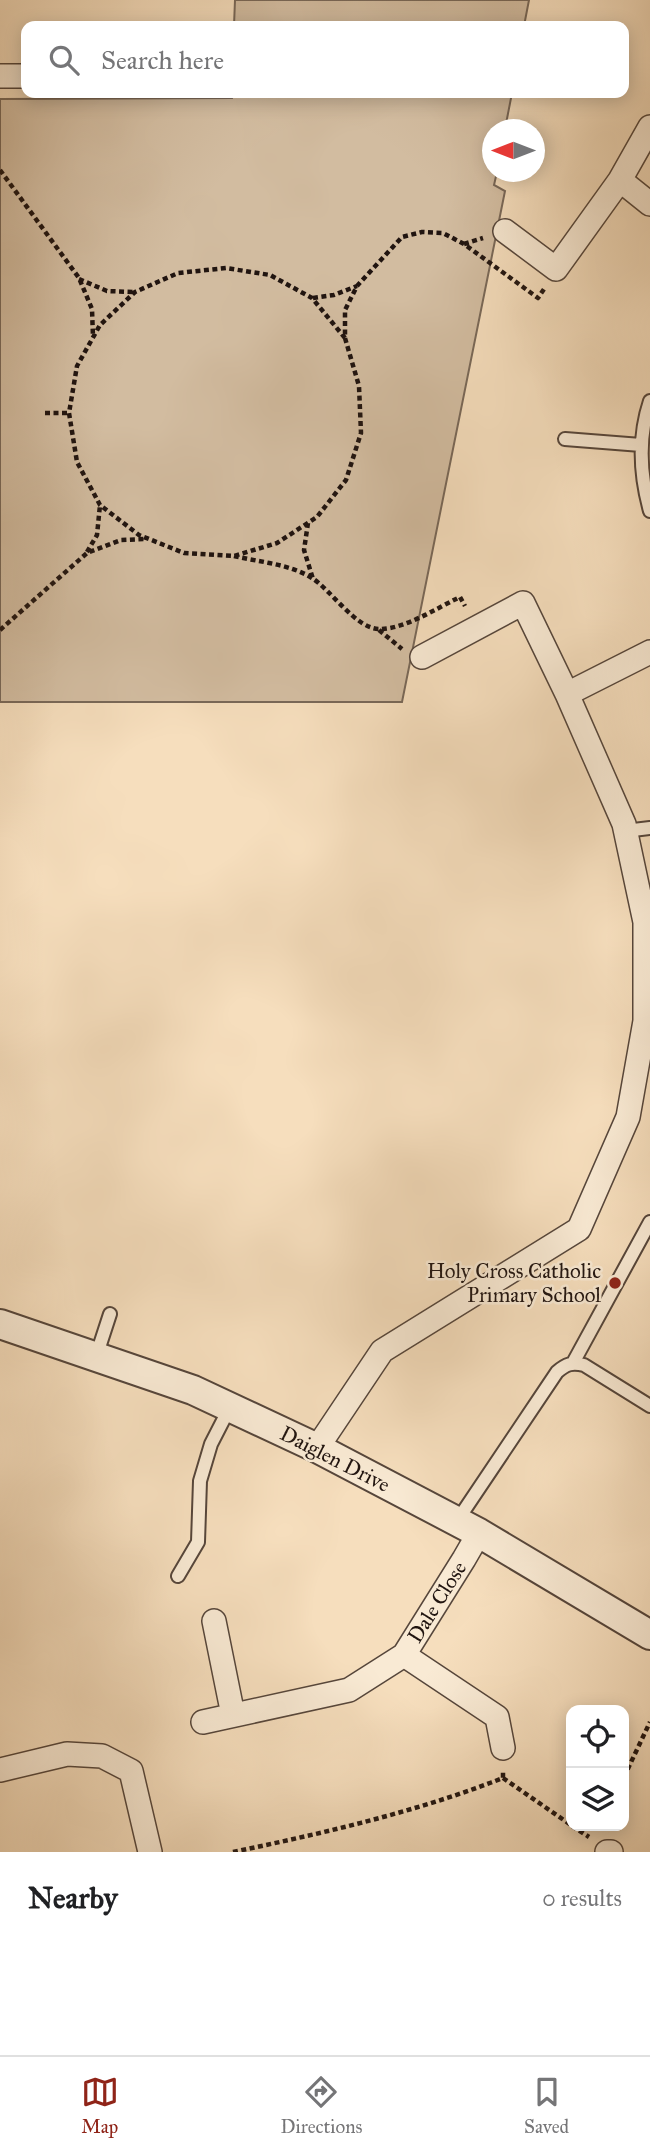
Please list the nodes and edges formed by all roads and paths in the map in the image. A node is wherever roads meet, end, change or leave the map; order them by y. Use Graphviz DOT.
graph roads {
  1 [pos="0,76"];
  2 [pos="21,76"];
  3 [pos="650,127"];
  4 [pos="0,170"];
  5 [pos="620,180"];
  6 [pos="650,204"];
  7 [pos="506,231"];
  8 [pos="556,269"];
  9 [pos="79,278"];
  10 [pos="357,286"];
  11 [pos="135,292"];
  12 [pos="312,298"];
  13 [pos="93,338"];
  14 [pos="345,338"];
  15 [pos="650,401"];
  16 [pos="45,413"];
  17 [pos="69,413"];
  18 [pos="565,439"];
  19 [pos="641,445"];
  20 [pos="100,505"];
  21 [pos="650,511"];
  22 [pos="309,522"];
  23 [pos="149,539"];
  24 [pos="87,553"];
  25 [pos="234,556"];
  26 [pos="313,579"];
  27 [pos="477,628"];
  28 [pos="0,631"];
  29 [pos="650,652"];
  30 [pos="422,657"];
  31 [pos="566,694"];
  32 [pos="650,828"];
  33 [pos="625,831"];
  34 [pos="650,1222"];
  35 [pos="110,1314"];
  36 [pos="0,1324"];
  37 [pos="96,1357"];
  38 [pos="573,1363"];
  39 [pos="650,1406"];
  40 [pos="230,1407"];
  41 [pos="317,1448"];
  42 [pos="468,1527"];
  43 [pos="178,1576"];
  44 [pos="214,1621"];
  45 [pos="650,1635"];
  46 [pos="404,1655"];
  47 [pos="233,1716"];
  48 [pos="203,1722"];
  49 [pos="650,1722"];
  50 [pos="503,1748"];
  51 [pos="628,1768"];
  52 [pos="0,1770"];
  53 [pos="503,1778"];
  54 [pos="566,1821"];
  55 [pos="580,1831"];
  56 [pos="605,1849"];
  57 [pos="150,1852"];
  58 [pos="233,1852"];
  1 -- 2 [label="street"];
  3 -- 5 [label="street"];
  4 -- 9 [label="path"];
  5 -- 6 [label="street"];
  5 -- 8 [label="street"];
  7 -- 8 [label="street"];
  8 -- 10 [label="path"];
  9 -- 11 [label="path"];
  9 -- 13 [label="path"];
  10 -- 12 [label="path"];
  10 -- 14 [label="path"];
  11 -- 12 [label="path"];
  11 -- 13 [label="path"];
  12 -- 14 [label="path"];
  13 -- 17 [label="path"];
  14 -- 22 [label="path"];
  15 -- 19 [label="lane"];
  16 -- 17 [label="path"];
  17 -- 20 [label="path"];
  18 -- 19 [label="lane"];
  19 -- 21 [label="lane"];
  20 -- 23 [label="path"];
  20 -- 24 [label="path"];
  22 -- 25 [label="path"];
  22 -- 26 [label="path"];
  23 -- 24 [label="path"];
  23 -- 25 [label="path"];
  24 -- 28 [label="path"];
  25 -- 26 [label="path"];
  26 -- 27 [label="path"];
  27 -- 30 [label="street"];
  27 -- 31 [label="street"];
  29 -- 31 [label="street"];
  31 -- 33 [label="street"];
  32 -- 33 [label="lane"];
  33 -- 41 [label="street"];
  34 -- 38 [label="lane"];
  35 -- 37 [label="lane"];
  36 -- 37 [label="street, Daiglen Drive"];
  37 -- 40 [label="street, Daiglen Drive"];
  38 -- 39 [label="lane"];
  38 -- 42 [label="lane"];
  40 -- 41 [label="street, Daiglen Drive"];
  40 -- 43 [label="lane"];
  41 -- 42 [label="street, Daiglen Drive"];
  42 -- 45 [label="street, Daiglen Drive"];
  42 -- 46 [label="street, Dale Close"];
  44 -- 47 [label="street"];
  46 -- 47 [label="street"];
  46 -- 50 [label="street, Dale Close"];
  47 -- 48 [label="street"];
  49 -- 51 [label="path"];
  50 -- 53 [label="path"];
  52 -- 57 [label="street"];
  53 -- 54 [label="path"];
  53 -- 58 [label="path"];
  55 -- 56 [label="path"];
}
